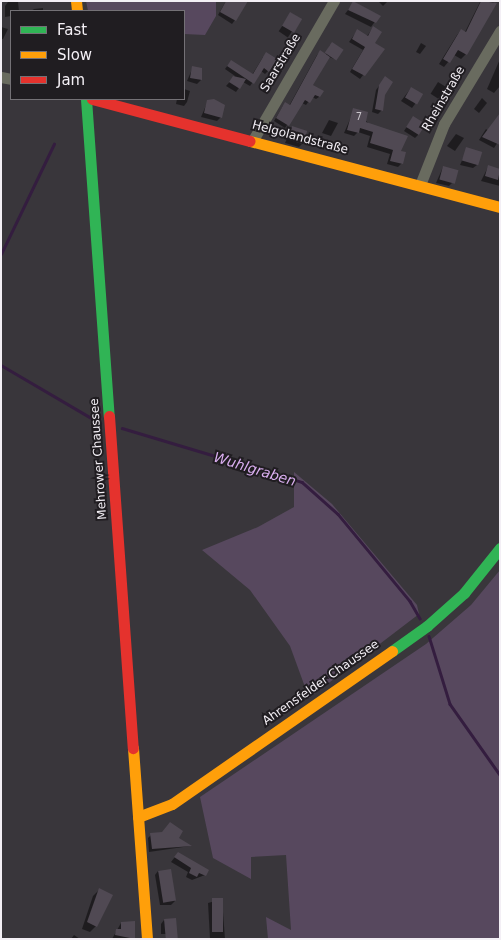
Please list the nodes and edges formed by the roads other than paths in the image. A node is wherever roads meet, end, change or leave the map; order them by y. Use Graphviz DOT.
graph roads {
  1 [pos="334,1"];
  2 [pos="500,31"];
  3 [pos="86,100"];
  4 [pos="96,100"];
  5 [pos="253,140"];
  6 [pos="420,185"];
  7 [pos="500,207"];
  8 [pos="500,548"];
  9 [pos="138,817"];
  10 [pos="147,939"];
  1 -- 5 [label="street, Saarstraße"];
  2 -- 6 [label="street, Rheinstraße"];
  3 -- 9 [label="main road, Mehrower Chaussee"];
  4 -- 5 [label="main road, Helgolandstraße"];
  5 -- 6 [label="main road, Helgolandstraße"];
  6 -- 7 [label="main road, Helgolandstraße"];
  8 -- 9 [label="main road, Ahrensfelder Chaussee"];
  9 -- 10 [label="main road, Mehrower Chaussee"];
}
